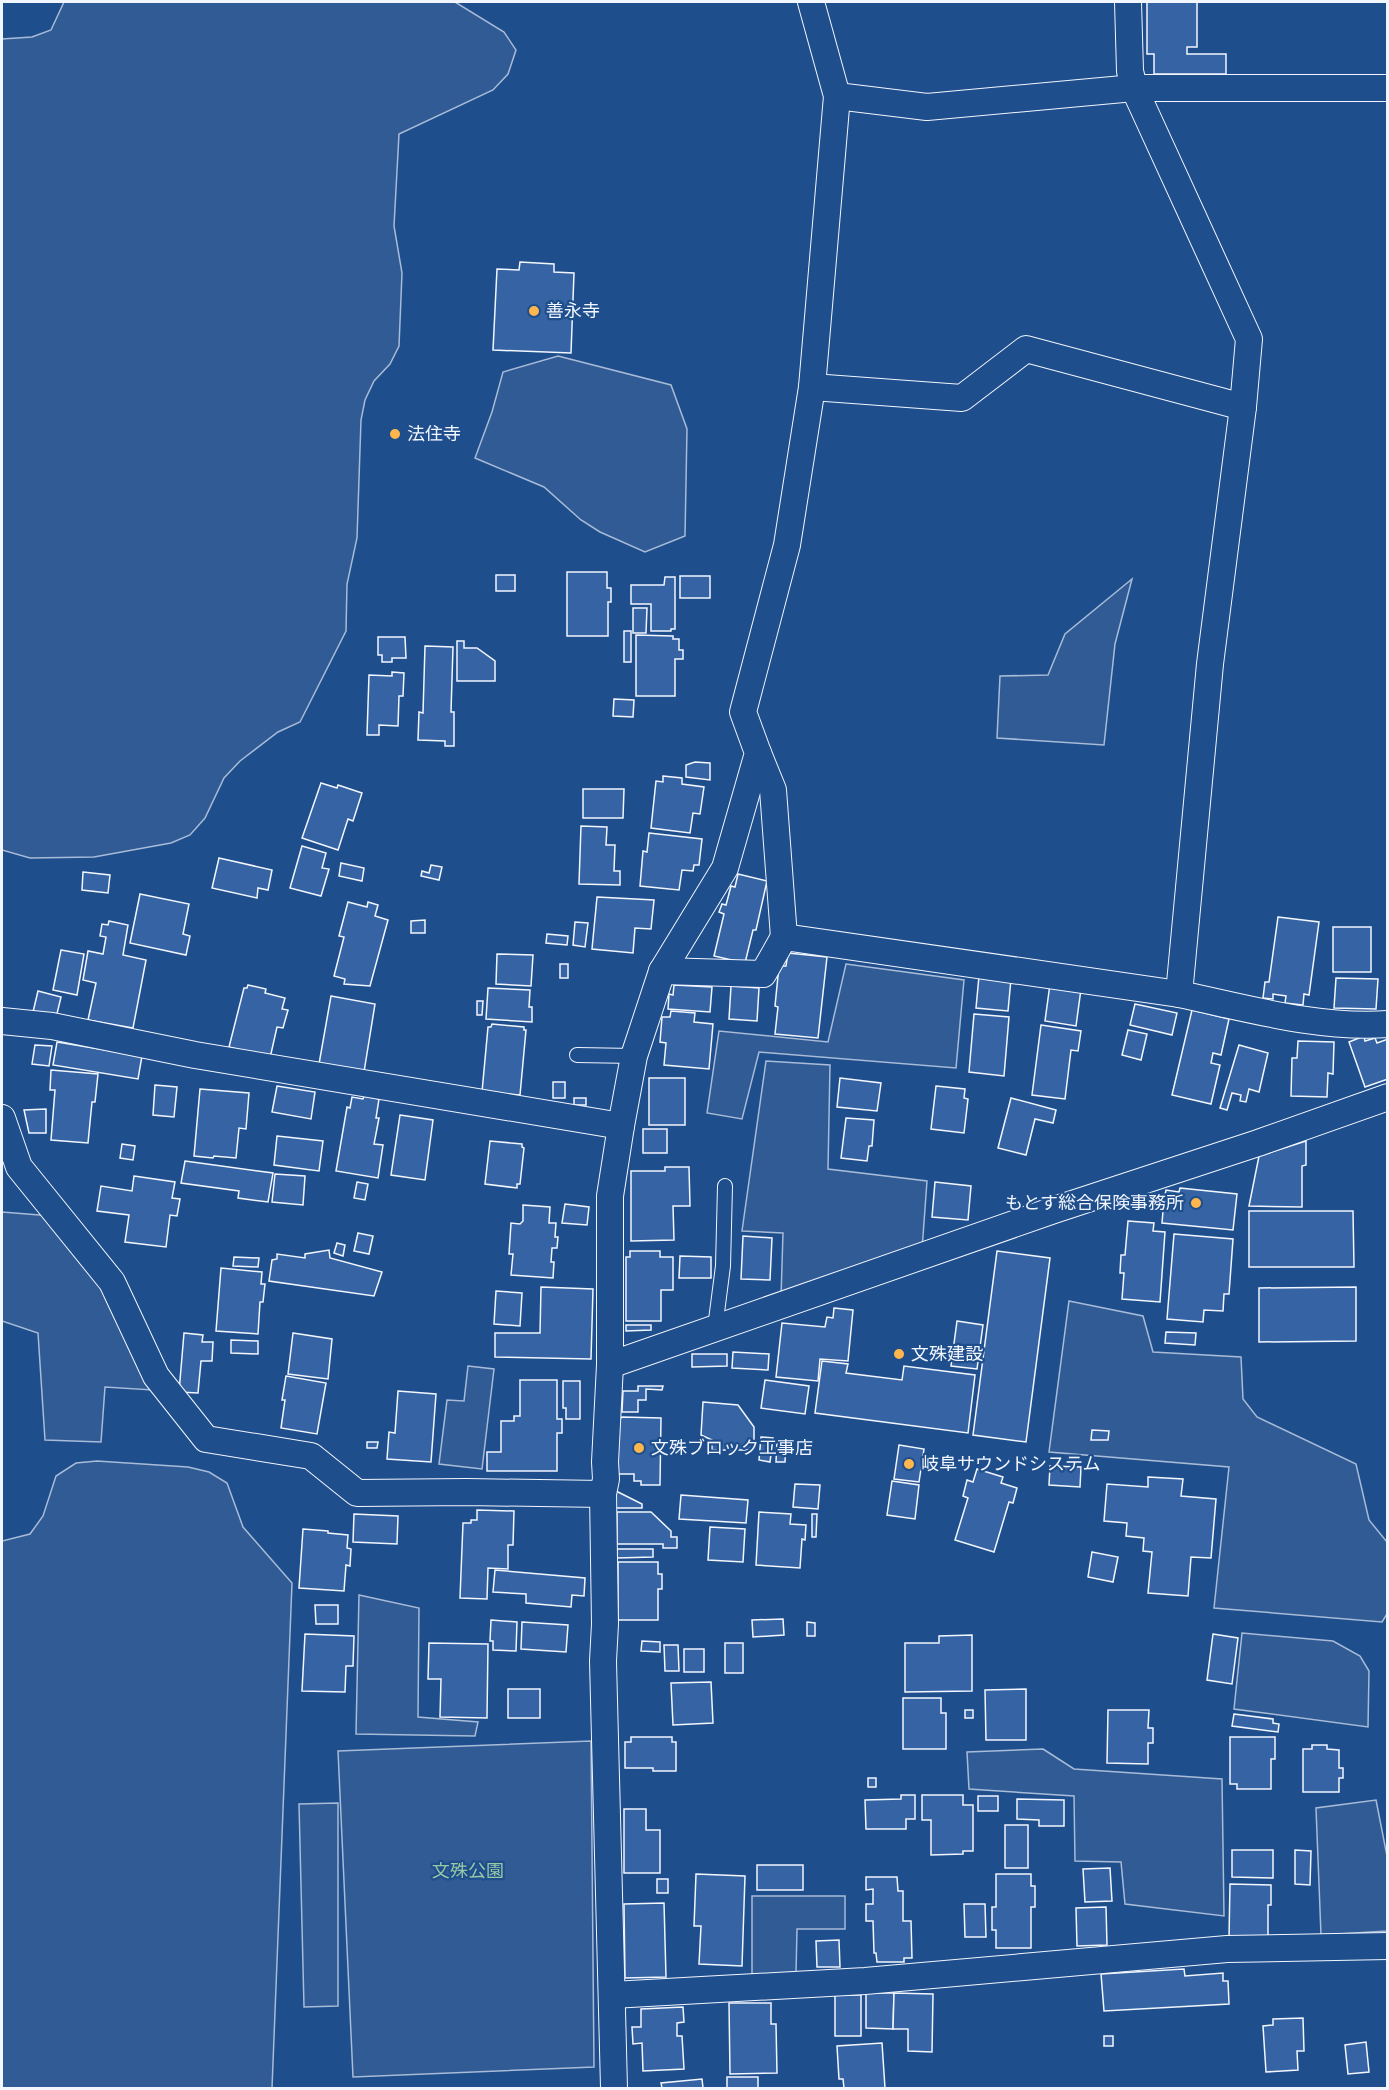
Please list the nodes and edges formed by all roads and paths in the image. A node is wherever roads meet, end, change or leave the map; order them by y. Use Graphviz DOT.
graph roads {
  1 [pos="811,2"];
  2 [pos="1128,2"];
  3 [pos="1134,88"];
  4 [pos="1388,88"];
  5 [pos="837,96"];
  6 [pos="812,387"];
  7 [pos="1243,408"];
  8 [pos="758,753"];
  9 [pos="784,936"];
  10 [pos="662,971"];
  11 [pos="1179,994"];
  12 [pos="2,1021"];
  13 [pos="1388,1024"];
  14 [pos="577,1055"];
  15 [pos="634,1056"];
  16 [pos="1388,1097"];
  17 [pos="2,1118"];
  18 [pos="621,1126"];
  19 [pos="725,1186"];
  20 [pos="715,1328"];
  21 [pos="610,1365"];
  22 [pos="603,1494"];
  23 [pos="1388,1946"];
  24 [pos="612,1995"];
  25 [pos="614,2088"];
  1 -- 5 [label="street"];
  2 -- 3 [label="street"];
  3 -- 4 [label="street"];
  3 -- 5 [label="street"];
  3 -- 7 [label="street"];
  5 -- 6 [label="street"];
  6 -- 7 [label="street"];
  6 -- 8 [label="street"];
  7 -- 11 [label="street"];
  8 -- 9 [label="street"];
  8 -- 10 [label="street"];
  9 -- 10 [label="street"];
  9 -- 11 [label="street"];
  10 -- 15 [label="street"];
  11 -- 13 [label="street"];
  12 -- 18 [label="street"];
  14 -- 15 [label="lane"];
  15 -- 18 [label="street"];
  16 -- 20 [label="street"];
  17 -- 22 [label="street"];
  18 -- 21 [label="street"];
  19 -- 20 [label="lane"];
  20 -- 21 [label="street"];
  21 -- 22 [label="street"];
  22 -- 24 [label="street"];
  23 -- 24 [label="street"];
  24 -- 25 [label="street"];
}
